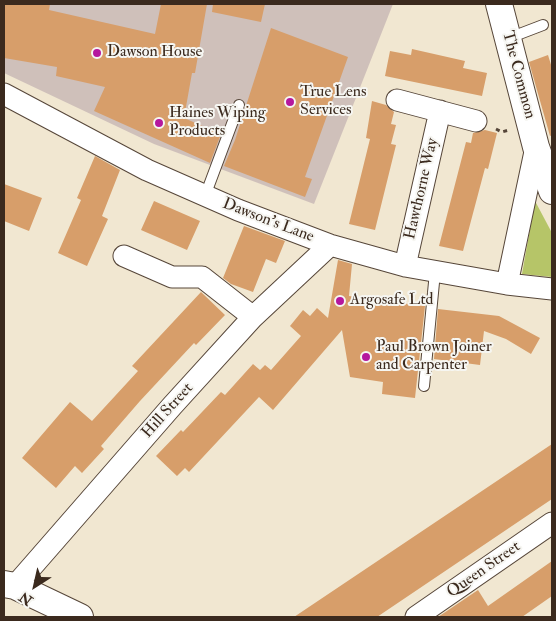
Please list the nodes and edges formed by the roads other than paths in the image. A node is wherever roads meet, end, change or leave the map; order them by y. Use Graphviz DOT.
graph roads {
  1 [pos="499,4"];
  2 [pos="543,25"];
  3 [pos="508,38"];
  4 [pos="4,94"];
  5 [pos="397,100"];
  6 [pos="239,105"];
  7 [pos="440,111"];
  8 [pos="476,121"];
  9 [pos="534,136"];
  10 [pos="550,177"];
  11 [pos="205,196"];
  12 [pos="330,245"];
  13 [pos="124,256"];
  14 [pos="404,266"];
  15 [pos="436,272"];
  16 [pos="507,284"];
  17 [pos="552,289"];
  18 [pos="253,317"];
  19 [pos="424,386"];
  20 [pos="552,523"];
  21 [pos="9,585"];
  22 [pos="80,617"];
  23 [pos="416,617"];
  1 -- 3 [label="street, The Common"];
  2 -- 3 [label="lane"];
  3 -- 9 [label="street, The Common"];
  4 -- 11 [label="street, Dawson's Lane"];
  5 -- 7 [label="street"];
  6 -- 11 [label="lane"];
  7 -- 8 [label="street"];
  7 -- 14 [label="street, Hawthorne Way"];
  9 -- 10 [label="street, The Common"];
  9 -- 16 [label="street"];
  11 -- 12 [label="street, Dawson's Lane"];
  12 -- 14 [label="street, Dawson's Lane"];
  12 -- 18 [label="street, Hill Street"];
  13 -- 18 [label="street"];
  14 -- 15 [label="street, Dawson's Lane"];
  15 -- 16 [label="street, Dawson's Lane"];
  15 -- 19 [label="lane"];
  16 -- 17 [label="street, Dawson's Lane"];
  18 -- 21 [label="street, Hill Street"];
  20 -- 23 [label="street, Queen Street"];
  21 -- 22 [label="street"];
}
